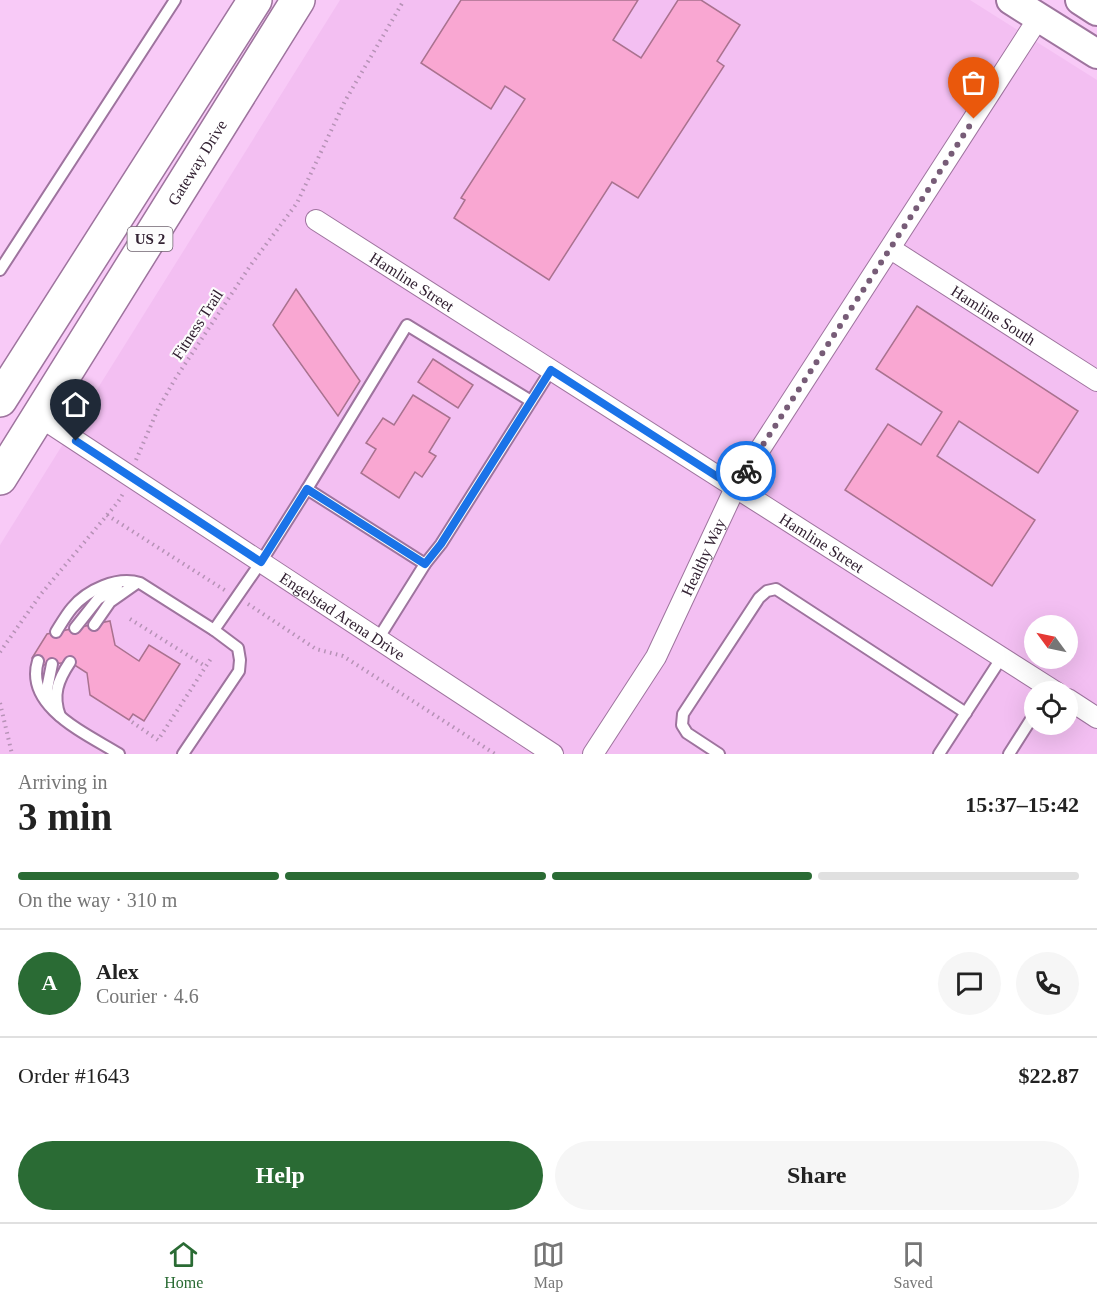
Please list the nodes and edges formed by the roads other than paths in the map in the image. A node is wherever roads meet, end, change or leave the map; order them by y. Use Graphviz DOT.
graph roads {
  1 [pos="175,0"];
  2 [pos="255,0"];
  3 [pos="298,0"];
  4 [pos="1011,0"];
  5 [pos="1080,0"];
  6 [pos="1097,11"];
  7 [pos="1032,28"];
  8 [pos="1097,54"];
  9 [pos="316,220"];
  10 [pos="891,249"];
  11 [pos="0,270"];
  12 [pos="551,370"];
  13 [pos="1097,381"];
  14 [pos="2,392"];
  15 [pos="531,401"];
  16 [pos="40,417"];
  17 [pos="0,478"];
  18 [pos="735,488"];
  19 [pos="307,489"];
  20 [pos="261,562"];
  21 [pos="425,564"];
  22 [pos="137,582"];
  23 [pos="94,625"];
  24 [pos="75,628"];
  25 [pos="214,630"];
  26 [pos="56,632"];
  27 [pos="378,639"];
  28 [pos="1002,657"];
  29 [pos="38,661"];
  30 [pos="70,662"];
  31 [pos="52,664"];
  32 [pos="1038,681"];
  33 [pos="1078,706"];
  34 [pos="966,713"];
  35 [pos="60,716"];
  36 [pos="1097,718"];
  37 [pos="1024,730"];
  38 [pos="119,754"];
  39 [pos="183,754"];
  40 [pos="553,754"];
  41 [pos="593,754"];
  42 [pos="719,754"];
  43 [pos="939,754"];
  44 [pos="1009,754"];
  1 -- 11 [label="lane"];
  2 -- 14 [label="highway, US 2"];
  3 -- 16 [label="highway, Gateway Drive / US 2"];
  4 -- 8 [label="main road"];
  5 -- 6 [label="main road"];
  7 -- 10 [label="street, Healthy Way"];
  9 -- 12 [label="street, Hamline Street"];
  10 -- 13 [label="street, Hamline South"];
  10 -- 18 [label="street, Healthy Way"];
  12 -- 15 [label="lane"];
  12 -- 18 [label="street, Hamline Street"];
  14 -- 16 [label="highway, US 2"];
  15 -- 19 [label="lane"];
  15 -- 21 [label="lane"];
  16 -- 17 [label="highway, Gateway Drive / US 2"];
  16 -- 20 [label="street, Engelstad Arena Drive"];
  18 -- 28 [label="street, Hamline Street"];
  18 -- 41 [label="street, Healthy Way"];
  19 -- 20 [label="lane"];
  19 -- 21 [label="lane"];
  20 -- 25 [label="lane"];
  20 -- 27 [label="street, Engelstad Arena Drive"];
  21 -- 27 [label="lane"];
  22 -- 23 [label="lane"];
  22 -- 24 [label="lane"];
  22 -- 25 [label="lane"];
  22 -- 26 [label="lane"];
  25 -- 39 [label="lane"];
  27 -- 40 [label="street, Engelstad Arena Drive"];
  28 -- 32 [label="street, Hamline Street"];
  28 -- 34 [label="lane"];
  29 -- 35 [label="lane"];
  30 -- 35 [label="lane"];
  31 -- 35 [label="lane"];
  33 -- 36 [label="street"];
  34 -- 42 [label="lane"];
  34 -- 43 [label="lane"];
  35 -- 38 [label="lane"];
  37 -- 44 [label="lane"];
}
